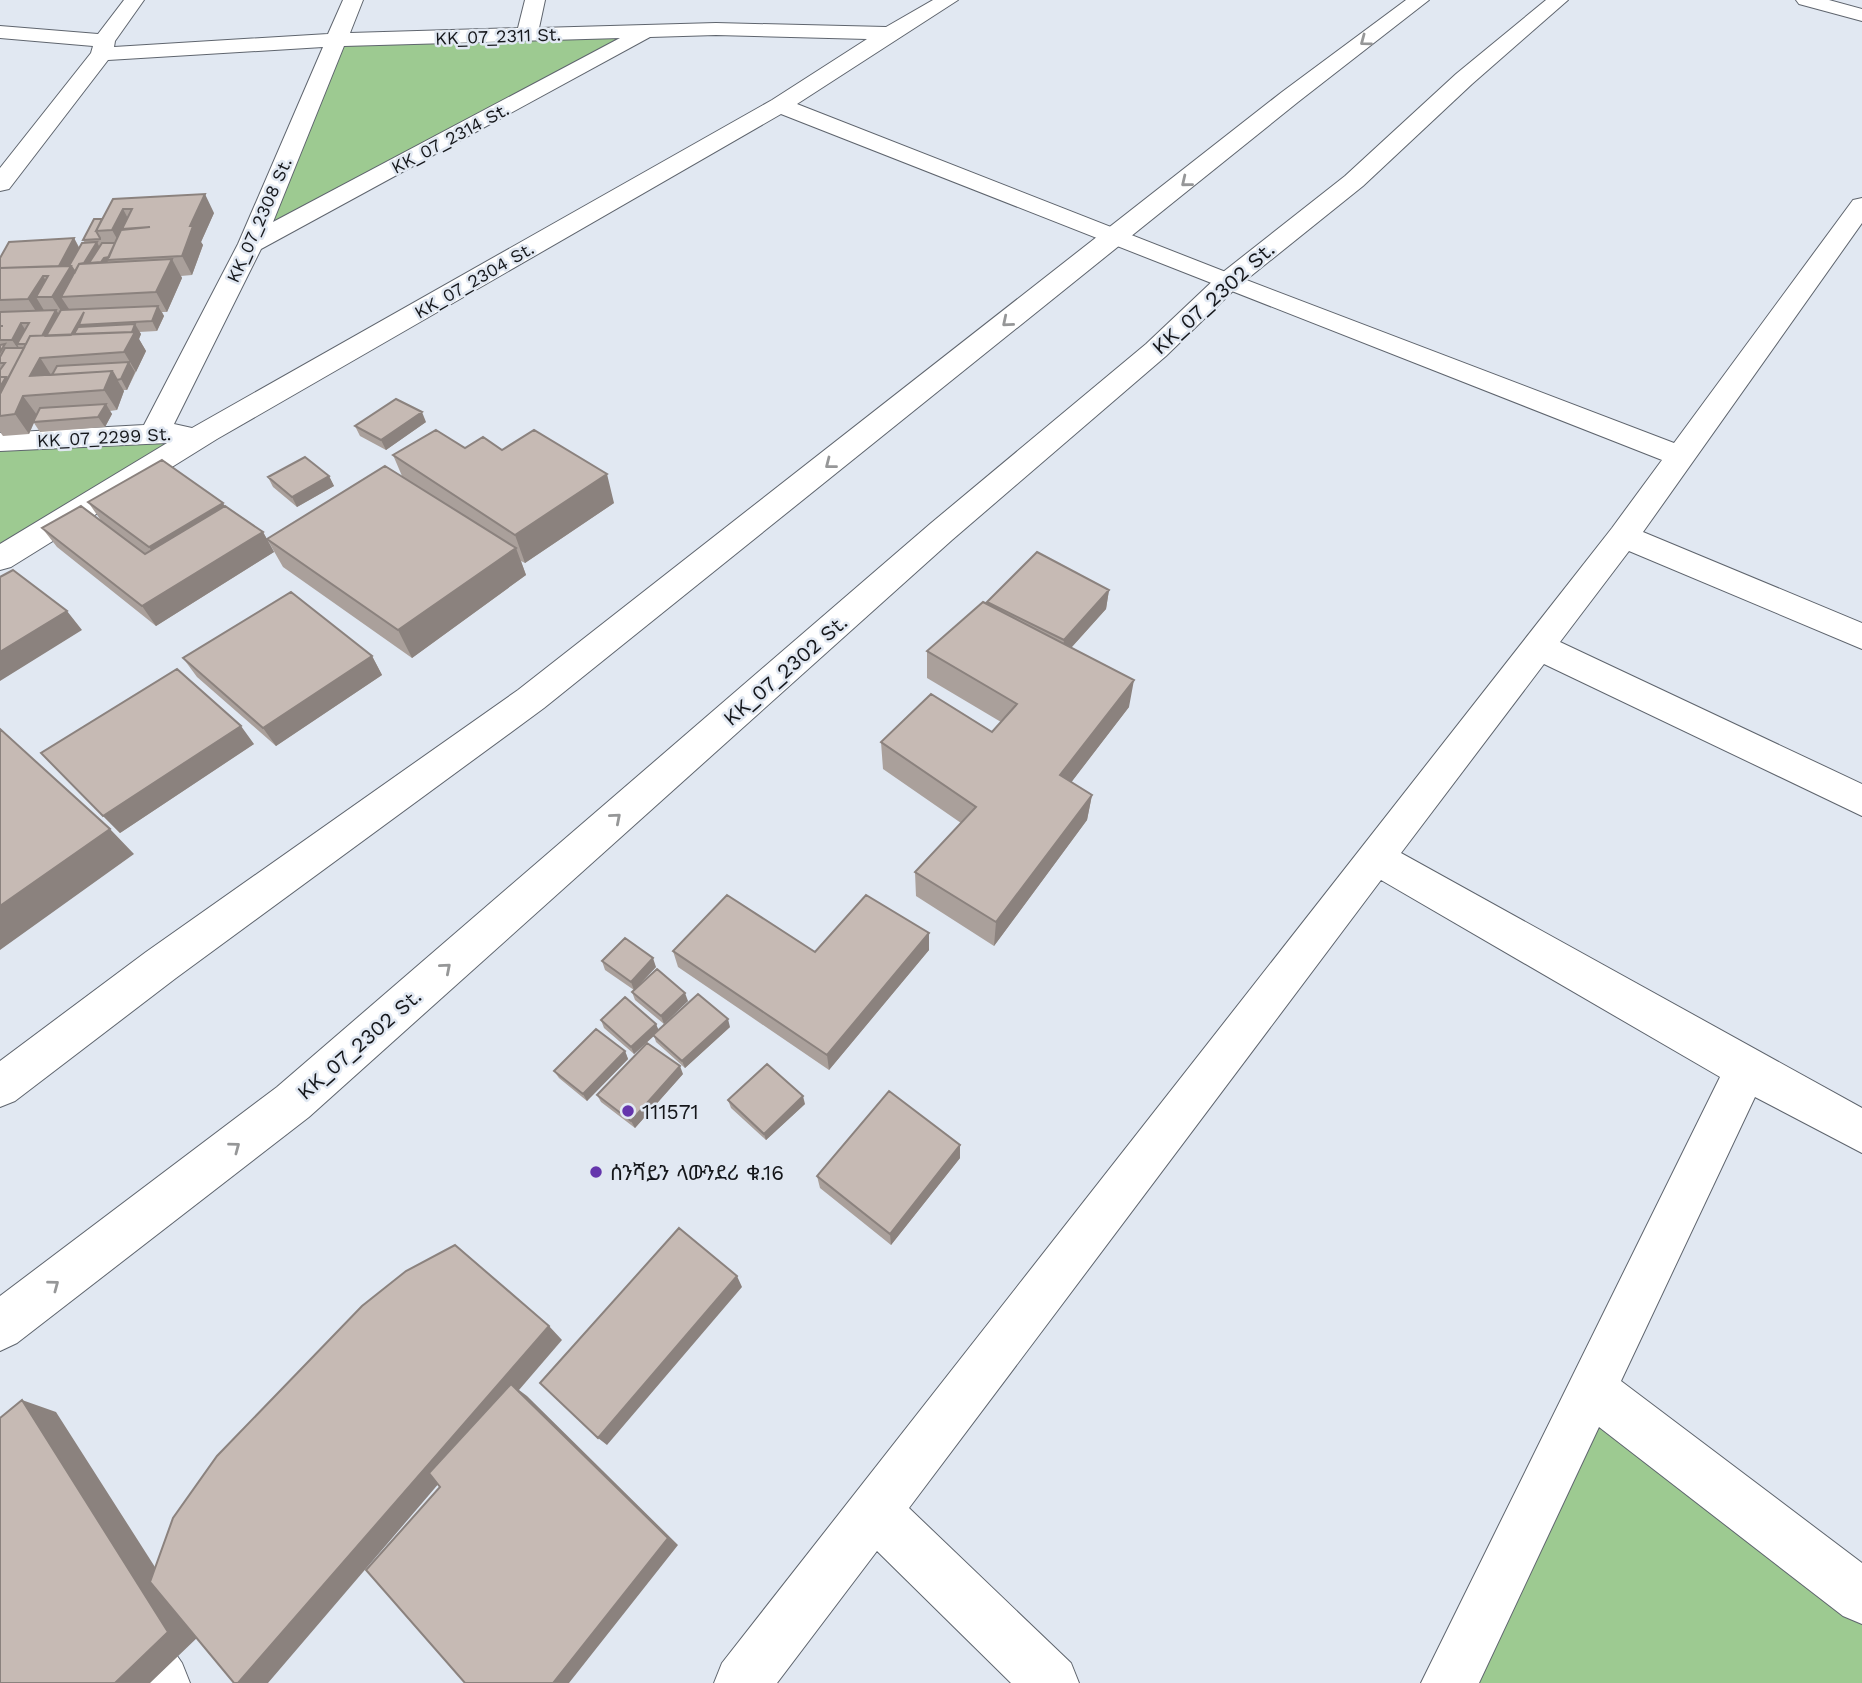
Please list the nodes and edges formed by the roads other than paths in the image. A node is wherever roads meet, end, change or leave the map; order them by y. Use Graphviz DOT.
graph roads {
  1 [pos="134,0"];
  2 [pos="353,0"];
  3 [pos="535,0"];
  4 [pos="948,0"];
  5 [pos="1419,0"];
  6 [pos="1558,0"];
  7 [pos="1806,0"];
  8 [pos="1862,15"];
  9 [pos="905,17"];
  10 [pos="0,32"];
  11 [pos="648,32"];
  12 [pos="527,35"];
  13 [pos="335,40"];
  14 [pos="103,47"];
  15 [pos="780,105"];
  16 [pos="0,184"];
  17 [pos="1862,205"];
  18 [pos="1115,237"];
  19 [pos="251,244"];
  20 [pos="1227,282"];
  21 [pos="207,432"];
  22 [pos="155,434"];
  23 [pos="0,442"];
  24 [pos="1679,456"];
  25 [pos="1623,536"];
  26 [pos="0,559"];
  27 [pos="1862,637"];
  28 [pos="1537,646"];
  29 [pos="1862,801"];
  30 [pos="1376,858"];
  31 [pos="1746,1069"];
  32 [pos="0,1087"];
  33 [pos="1862,1132"];
  34 [pos="0,1326"];
  35 [pos="1593,1391"];
  36 [pos="873,1510"];
  37 [pos="100,1592"];
  38 [pos="1862,1597"];
  39 [pos="162,1683"];
  40 [pos="742,1683"];
  41 [pos="1051,1683"];
  42 [pos="1449,1683"];
  1 -- 14 [label="street"];
  2 -- 13 [label="street, KK_07_2308 St."];
  3 -- 12 [label="street"];
  4 -- 9 [label="street, KK_07_2304 St."];
  5 -- 18 [label="street, one-way"];
  6 -- 20 [label="street, KK_07_2302 St."];
  7 -- 8 [label="street"];
  9 -- 11 [label="street, KK_07_2311 St."];
  9 -- 15 [label="street, KK_07_2304 St."];
  10 -- 14 [label="street, KK_07_2311 St."];
  11 -- 12 [label="street, KK_07_2311 St."];
  11 -- 19 [label="street, KK_07_2314 St."];
  12 -- 13 [label="street, KK_07_2311 St."];
  13 -- 14 [label="street, KK_07_2311 St."];
  13 -- 19 [label="street, KK_07_2308 St."];
  14 -- 16 [label="street"];
  15 -- 18 [label="street"];
  15 -- 21 [label="street, KK_07_2304 St."];
  17 -- 24 [label="street"];
  18 -- 20 [label="street"];
  18 -- 32 [label="street, one-way"];
  19 -- 22 [label="street, KK_07_2308 St."];
  20 -- 24 [label="street"];
  34 -- 20 [label="street, KK_07_2302 St., one-way"];
  21 -- 22 [label="street, KK_07_2299 St."];
  21 -- 26 [label="street, KK_07_2304 St."];
  22 -- 23 [label="street, KK_07_2299 St."];
  24 -- 25 [label="street"];
  25 -- 27 [label="street"];
  25 -- 28 [label="street"];
  28 -- 29 [label="street"];
  28 -- 30 [label="street"];
  30 -- 31 [label="street"];
  30 -- 36 [label="street"];
  31 -- 33 [label="street"];
  31 -- 35 [label="street"];
  35 -- 38 [label="street"];
  35 -- 42 [label="street"];
  36 -- 40 [label="street"];
  36 -- 41 [label="street"];
  37 -- 39 [label="street"];
}
